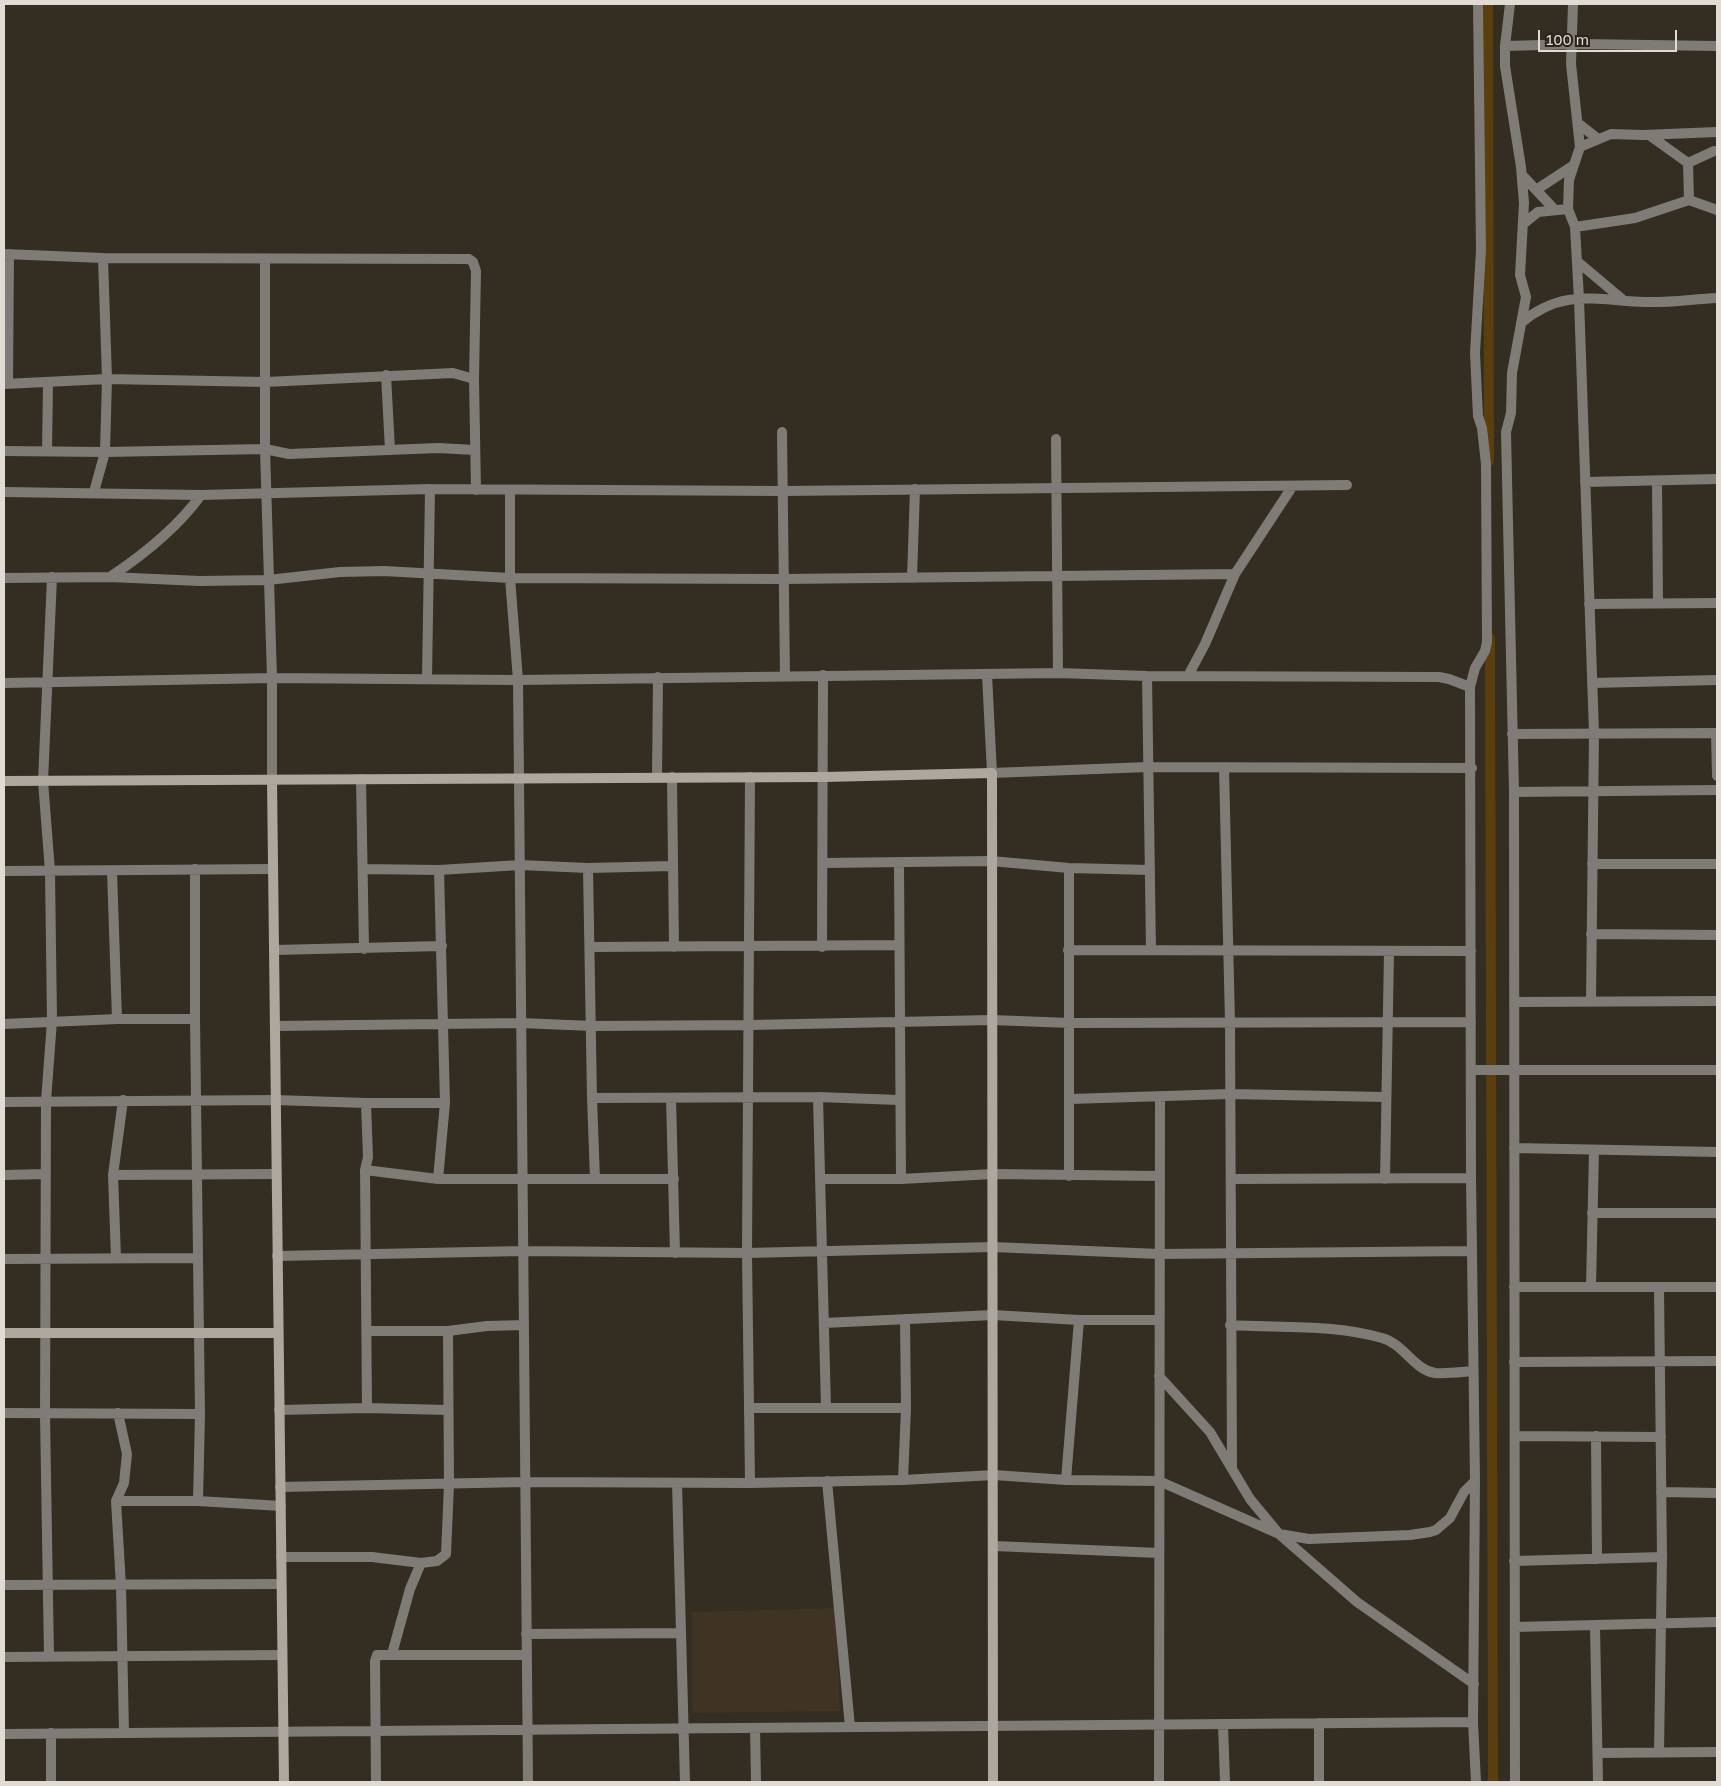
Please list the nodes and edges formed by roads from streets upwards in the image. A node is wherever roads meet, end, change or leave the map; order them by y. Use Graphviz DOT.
graph roads {
  1 [pos="1478,4"];
  2 [pos="1510,4"];
  3 [pos="1573,4"];
  4 [pos="1572,44"];
  5 [pos="1505,46"];
  6 [pos="1717,46"];
  7 [pos="1579,124"];
  8 [pos="1717,132"];
  9 [pos="1649,135"];
  10 [pos="1598,139"];
  11 [pos="1580,147"];
  12 [pos="1714,151"];
  13 [pos="1688,163"];
  14 [pos="1574,165"];
  15 [pos="1522,175"];
  16 [pos="1536,190"];
  17 [pos="1689,200"];
  18 [pos="1554,209"];
  19 [pos="1568,209"];
  20 [pos="1717,210"];
  21 [pos="1523,224"];
  22 [pos="1575,227"];
  23 [pos="6,254"];
  24 [pos="103,258"];
  25 [pos="265,259"];
  26 [pos="1578,262"];
  27 [pos="1717,298"];
  28 [pos="1579,299"];
  29 [pos="1622,299"];
  30 [pos="6,322"];
  31 [pos="1521,323"];
  32 [pos="386,375"];
  33 [pos="107,379"];
  34 [pos="474,379"];
  35 [pos="266,382"];
  36 [pos="48,383"];
  37 [pos="6,384"];
  38 [pos="782,432"];
  39 [pos="1056,440"];
  40 [pos="265,449"];
  41 [pos="390,450"];
  42 [pos="475,450"];
  43 [pos="4,451"];
  44 [pos="47,452"];
  45 [pos="105,452"];
  46 [pos="1717,479"];
  47 [pos="1657,481"];
  48 [pos="1585,482"];
  49 [pos="1347,485"];
  50 [pos="1292,487"];
  51 [pos="1055,488"];
  52 [pos="430,489"];
  53 [pos="915,489"];
  54 [pos="476,490"];
  55 [pos="510,490"];
  56 [pos="783,491"];
  57 [pos="4,492"];
  58 [pos="94,492"];
  59 [pos="267,494"];
  60 [pos="201,495"];
  61 [pos="430,573"];
  62 [pos="1235,574"];
  63 [pos="1058,575"];
  64 [pos="52,577"];
  65 [pos="110,577"];
  66 [pos="4,578"];
  67 [pos="510,578"];
  68 [pos="912,578"];
  69 [pos="784,579"];
  70 [pos="268,580"];
  71 [pos="1658,603"];
  72 [pos="1717,603"];
  73 [pos="1589,604"];
  74 [pos="1058,673"];
  75 [pos="824,675"];
  76 [pos="987,675"];
  77 [pos="785,676"];
  78 [pos="1147,676"];
  79 [pos="1188,676"];
  80 [pos="658,677"];
  81 [pos="272,678"];
  82 [pos="427,679"];
  83 [pos="518,680"];
  84 [pos="1717,680"];
  85 [pos="4,683"];
  86 [pos="46,683"];
  87 [pos="1592,683"];
  88 [pos="1470,687"];
  89 [pos="1716,733"];
  90 [pos="1512,734"];
  91 [pos="1594,734"];
  92 [pos="1148,767"];
  93 [pos="1224,768"];
  94 [pos="1472,768"];
  95 [pos="992,773"];
  96 [pos="1717,776"];
  97 [pos="657,777"];
  98 [pos="672,777"];
  99 [pos="750,777"];
  100 [pos="824,777"];
  101 [pos="361,779"];
  102 [pos="520,779"];
  103 [pos="272,780"];
  104 [pos="4,781"];
  105 [pos="43,781"];
  106 [pos="1717,790"];
  107 [pos="1593,791"];
  108 [pos="1514,792"];
  109 [pos="991,861"];
  110 [pos="823,863"];
  111 [pos="899,863"];
  112 [pos="1592,864"];
  113 [pos="1717,864"];
  114 [pos="520,865"];
  115 [pos="672,866"];
  116 [pos="588,868"];
  117 [pos="1069,868"];
  118 [pos="196,869"];
  119 [pos="273,869"];
  120 [pos="363,869"];
  121 [pos="439,870"];
  122 [pos="1150,870"];
  123 [pos="4,871"];
  124 [pos="50,871"];
  125 [pos="112,871"];
  126 [pos="1591,934"];
  127 [pos="1717,934"];
  128 [pos="899,945"];
  129 [pos="442,946"];
  130 [pos="590,947"];
  131 [pos="674,947"];
  132 [pos="750,947"];
  133 [pos="822,947"];
  134 [pos="364,949"];
  135 [pos="1228,949"];
  136 [pos="274,950"];
  137 [pos="1068,950"];
  138 [pos="1151,950"];
  139 [pos="1471,951"];
  140 [pos="1389,952"];
  141 [pos="1591,1001"];
  142 [pos="1717,1001"];
  143 [pos="1514,1002"];
  144 [pos="117,1019"];
  145 [pos="195,1019"];
  146 [pos="992,1020"];
  147 [pos="52,1021"];
  148 [pos="521,1022"];
  149 [pos="1471,1022"];
  150 [pos="900,1023"];
  151 [pos="1070,1023"];
  152 [pos="1230,1023"];
  153 [pos="4,1024"];
  154 [pos="442,1024"];
  155 [pos="1387,1024"];
  156 [pos="750,1025"];
  157 [pos="274,1026"];
  158 [pos="592,1026"];
  159 [pos="1471,1070"];
  160 [pos="1717,1070"];
  161 [pos="1514,1071"];
  162 [pos="1229,1094"];
  163 [pos="1160,1096"];
  164 [pos="750,1097"];
  165 [pos="818,1097"];
  166 [pos="592,1098"];
  167 [pos="671,1098"];
  168 [pos="1070,1098"];
  169 [pos="1385,1098"];
  170 [pos="123,1100"];
  171 [pos="196,1100"];
  172 [pos="275,1100"];
  173 [pos="899,1100"];
  174 [pos="4,1102"];
  175 [pos="46,1102"];
  176 [pos="366,1103"];
  177 [pos="444,1103"];
  178 [pos="1514,1148"];
  179 [pos="1594,1150"];
  180 [pos="1717,1152"];
  181 [pos="365,1170"];
  182 [pos="4,1174"];
  183 [pos="46,1174"];
  184 [pos="276,1174"];
  185 [pos="992,1174"];
  186 [pos="198,1175"];
  187 [pos="113,1176"];
  188 [pos="1069,1176"];
  189 [pos="1159,1176"];
  190 [pos="674,1178"];
  191 [pos="1471,1178"];
  192 [pos="438,1179"];
  193 [pos="522,1179"];
  194 [pos="595,1179"];
  195 [pos="822,1179"];
  196 [pos="901,1179"];
  197 [pos="1385,1179"];
  198 [pos="1231,1180"];
  199 [pos="1592,1213"];
  200 [pos="1717,1213"];
  201 [pos="993,1247"];
  202 [pos="523,1251"];
  203 [pos="1472,1251"];
  204 [pos="823,1252"];
  205 [pos="1230,1252"];
  206 [pos="365,1253"];
  207 [pos="676,1253"];
  208 [pos="747,1253"];
  209 [pos="1159,1254"];
  210 [pos="277,1256"];
  211 [pos="46,1258"];
  212 [pos="116,1258"];
  213 [pos="198,1258"];
  214 [pos="4,1259"];
  215 [pos="1514,1287"];
  216 [pos="1591,1287"];
  217 [pos="1717,1287"];
  218 [pos="1659,1288"];
  219 [pos="993,1315"];
  220 [pos="905,1319"];
  221 [pos="1079,1320"];
  222 [pos="1159,1320"];
  223 [pos="824,1323"];
  224 [pos="524,1325"];
  225 [pos="1230,1325"];
  226 [pos="366,1331"];
  227 [pos="448,1331"];
  228 [pos="4,1332"];
  229 [pos="45,1333"];
  230 [pos="199,1334"];
  231 [pos="278,1334"];
  232 [pos="1717,1360"];
  233 [pos="1660,1361"];
  234 [pos="1514,1362"];
  235 [pos="1473,1371"];
  236 [pos="1159,1376"];
  237 [pos="367,1408"];
  238 [pos="750,1408"];
  239 [pos="826,1408"];
  240 [pos="906,1408"];
  241 [pos="279,1410"];
  242 [pos="448,1410"];
  243 [pos="4,1413"];
  244 [pos="118,1413"];
  245 [pos="200,1414"];
  246 [pos="45,1415"];
  247 [pos="1514,1436"];
  248 [pos="1596,1436"];
  249 [pos="1661,1437"];
  250 [pos="1232,1468"];
  251 [pos="994,1475"];
  252 [pos="903,1480"];
  253 [pos="1066,1480"];
  254 [pos="827,1481"];
  255 [pos="1159,1481"];
  256 [pos="1475,1481"];
  257 [pos="525,1482"];
  258 [pos="677,1483"];
  259 [pos="750,1483"];
  260 [pos="449,1485"];
  261 [pos="280,1487"];
  262 [pos="1661,1492"];
  263 [pos="1717,1493"];
  264 [pos="116,1501"];
  265 [pos="198,1501"];
  266 [pos="280,1506"];
  267 [pos="1279,1534"];
  268 [pos="994,1546"];
  269 [pos="1159,1553"];
  270 [pos="281,1557"];
  271 [pos="1662,1557"];
  272 [pos="1597,1559"];
  273 [pos="1514,1561"];
  274 [pos="421,1563"];
  275 [pos="281,1584"];
  276 [pos="4,1585"];
  277 [pos="47,1585"];
  278 [pos="121,1586"];
  279 [pos="1717,1622"];
  280 [pos="1660,1624"];
  281 [pos="1595,1626"];
  282 [pos="1515,1627"];
  283 [pos="679,1633"];
  284 [pos="526,1634"];
  285 [pos="392,1654"];
  286 [pos="282,1655"];
  287 [pos="526,1655"];
  288 [pos="49,1656"];
  289 [pos="123,1656"];
  290 [pos="4,1657"];
  291 [pos="1474,1684"];
  292 [pos="1473,1722"];
  293 [pos="1318,1723"];
  294 [pos="1158,1724"];
  295 [pos="1223,1724"];
  296 [pos="993,1726"];
  297 [pos="850,1727"];
  298 [pos="755,1728"];
  299 [pos="684,1729"];
  300 [pos="528,1730"];
  301 [pos="375,1731"];
  302 [pos="283,1732"];
  303 [pos="51,1733"];
  304 [pos="124,1733"];
  305 [pos="4,1734"];
  306 [pos="1659,1752"];
  307 [pos="1717,1752"];
  308 [pos="1598,1753"];
  309 [pos="52,1782"];
  310 [pos="284,1782"];
  311 [pos="376,1782"];
  312 [pos="528,1782"];
  313 [pos="685,1782"];
  314 [pos="756,1782"];
  315 [pos="993,1782"];
  316 [pos="1159,1782"];
  317 [pos="1225,1782"];
  318 [pos="1319,1782"];
  319 [pos="1476,1782"];
  320 [pos="1515,1782"];
  321 [pos="1598,1782"];
  1 -- 88 [label="street"];
  2 -- 5 [label="street"];
  3 -- 4 [label="street"];
  4 -- 5 [label="street"];
  4 -- 6 [label="street"];
  4 -- 7 [label="street"];
  5 -- 15 [label="street"];
  7 -- 10 [label="street"];
  7 -- 11 [label="street"];
  8 -- 9 [label="street"];
  9 -- 10 [label="street"];
  9 -- 13 [label="street"];
  10 -- 11 [label="street"];
  11 -- 14 [label="street"];
  12 -- 13 [label="street"];
  13 -- 17 [label="street"];
  14 -- 16 [label="street"];
  14 -- 19 [label="street"];
  15 -- 16 [label="street"];
  15 -- 21 [label="street"];
  16 -- 18 [label="street"];
  17 -- 20 [label="street"];
  17 -- 22 [label="street"];
  18 -- 19 [label="street"];
  18 -- 21 [label="street"];
  19 -- 22 [label="street"];
  21 -- 31 [label="street"];
  22 -- 26 [label="street"];
  23 -- 24 [label="street"];
  23 -- 30 [label="street"];
  24 -- 25 [label="street"];
  24 -- 33 [label="street"];
  25 -- 34 [label="street"];
  25 -- 35 [label="street"];
  26 -- 28 [label="street"];
  26 -- 29 [label="street"];
  27 -- 29 [label="street"];
  28 -- 29 [label="street"];
  28 -- 31 [label="street"];
  28 -- 48 [label="street"];
  30 -- 37 [label="street"];
  31 -- 90 [label="street"];
  32 -- 34 [label="street"];
  32 -- 35 [label="street"];
  32 -- 41 [label="street"];
  33 -- 35 [label="street"];
  33 -- 36 [label="street"];
  33 -- 45 [label="street"];
  34 -- 42 [label="street"];
  35 -- 40 [label="street"];
  36 -- 37 [label="street"];
  36 -- 44 [label="street"];
  38 -- 56 [label="street"];
  39 -- 51 [label="street"];
  40 -- 41 [label="street"];
  40 -- 45 [label="street"];
  40 -- 59 [label="street"];
  41 -- 42 [label="street"];
  42 -- 54 [label="street"];
  43 -- 44 [label="street"];
  44 -- 45 [label="street"];
  45 -- 58 [label="street"];
  46 -- 47 [label="street"];
  47 -- 48 [label="street"];
  47 -- 71 [label="street"];
  48 -- 73 [label="street"];
  49 -- 50 [label="street"];
  50 -- 51 [label="street"];
  50 -- 62 [label="street"];
  51 -- 53 [label="street"];
  51 -- 63 [label="street"];
  52 -- 54 [label="street"];
  52 -- 59 [label="street"];
  52 -- 61 [label="street"];
  53 -- 56 [label="street"];
  53 -- 68 [label="street"];
  54 -- 55 [label="street"];
  55 -- 56 [label="street"];
  55 -- 67 [label="street"];
  56 -- 69 [label="street"];
  57 -- 58 [label="street"];
  58 -- 60 [label="street"];
  59 -- 60 [label="street"];
  59 -- 70 [label="street"];
  60 -- 65 [label="street"];
  61 -- 67 [label="street"];
  61 -- 70 [label="street"];
  61 -- 82 [label="street"];
  62 -- 63 [label="street"];
  62 -- 79 [label="street"];
  63 -- 68 [label="street"];
  63 -- 74 [label="street"];
  64 -- 65 [label="street"];
  64 -- 66 [label="street"];
  64 -- 86 [label="street"];
  65 -- 70 [label="street"];
  67 -- 69 [label="street"];
  67 -- 83 [label="street"];
  68 -- 69 [label="street"];
  69 -- 77 [label="street"];
  70 -- 81 [label="street"];
  71 -- 72 [label="street"];
  71 -- 73 [label="street"];
  73 -- 87 [label="street"];
  74 -- 76 [label="street"];
  74 -- 78 [label="street"];
  75 -- 76 [label="street"];
  75 -- 77 [label="street"];
  75 -- 100 [label="street"];
  76 -- 95 [label="street"];
  77 -- 80 [label="street"];
  78 -- 79 [label="street"];
  78 -- 92 [label="street"];
  79 -- 88 [label="street"];
  80 -- 83 [label="street"];
  80 -- 97 [label="street"];
  81 -- 82 [label="street"];
  81 -- 86 [label="street"];
  81 -- 103 [label="street"];
  82 -- 83 [label="street"];
  83 -- 102 [label="street"];
  84 -- 87 [label="street"];
  85 -- 86 [label="street"];
  86 -- 105 [label="street"];
  87 -- 91 [label="street"];
  88 -- 94 [label="street"];
  89 -- 91 [label="street"];
  89 -- 96 [label="street"];
  90 -- 91 [label="street"];
  90 -- 108 [label="street"];
  91 -- 107 [label="street"];
  92 -- 93 [label="street"];
  92 -- 95 [label="street"];
  92 -- 122 [label="street"];
  93 -- 94 [label="street"];
  93 -- 135 [label="street"];
  94 -- 139 [label="street"];
  95 -- 100 [label="street"];
  95 -- 109 [label="street"];
  97 -- 98 [label="street"];
  97 -- 102 [label="street"];
  98 -- 99 [label="street"];
  98 -- 115 [label="street"];
  99 -- 100 [label="street"];
  99 -- 132 [label="street"];
  100 -- 110 [label="street"];
  101 -- 102 [label="street"];
  101 -- 103 [label="street"];
  101 -- 120 [label="street"];
  102 -- 114 [label="street"];
  103 -- 105 [label="street"];
  103 -- 119 [label="street"];
  104 -- 105 [label="street"];
  105 -- 124 [label="street"];
  106 -- 107 [label="street"];
  107 -- 108 [label="street"];
  107 -- 112 [label="street"];
  108 -- 143 [label="street"];
  109 -- 111 [label="street"];
  109 -- 117 [label="street"];
  109 -- 146 [label="street"];
  110 -- 111 [label="street"];
  110 -- 133 [label="street"];
  111 -- 128 [label="street"];
  112 -- 113 [label="street"];
  112 -- 126 [label="street"];
  114 -- 116 [label="street"];
  114 -- 121 [label="street"];
  114 -- 148 [label="street"];
  115 -- 116 [label="street"];
  115 -- 131 [label="street"];
  116 -- 130 [label="street"];
  117 -- 122 [label="street"];
  117 -- 137 [label="street"];
  118 -- 119 [label="street"];
  118 -- 125 [label="street"];
  118 -- 145 [label="street"];
  119 -- 136 [label="street"];
  120 -- 121 [label="street"];
  120 -- 134 [label="street"];
  121 -- 129 [label="street"];
  122 -- 138 [label="street"];
  123 -- 124 [label="street"];
  124 -- 125 [label="street"];
  124 -- 147 [label="street"];
  125 -- 144 [label="street"];
  126 -- 127 [label="street"];
  126 -- 141 [label="street"];
  128 -- 133 [label="street"];
  128 -- 150 [label="street"];
  129 -- 134 [label="street"];
  129 -- 154 [label="street"];
  130 -- 131 [label="street"];
  130 -- 158 [label="street"];
  131 -- 132 [label="street"];
  132 -- 133 [label="street"];
  132 -- 156 [label="street"];
  134 -- 136 [label="street"];
  135 -- 138 [label="street"];
  135 -- 140 [label="street"];
  135 -- 152 [label="street"];
  136 -- 157 [label="street"];
  137 -- 138 [label="street"];
  137 -- 151 [label="street"];
  139 -- 140 [label="street"];
  139 -- 149 [label="street"];
  140 -- 155 [label="street"];
  141 -- 142 [label="street"];
  141 -- 143 [label="street"];
  143 -- 161 [label="street"];
  144 -- 145 [label="street"];
  144 -- 147 [label="street"];
  145 -- 171 [label="street"];
  146 -- 150 [label="street"];
  146 -- 151 [label="street"];
  146 -- 185 [label="street"];
  147 -- 153 [label="street"];
  147 -- 175 [label="street"];
  148 -- 154 [label="street"];
  148 -- 158 [label="street"];
  148 -- 193 [label="street"];
  149 -- 155 [label="street"];
  149 -- 159 [label="street"];
  150 -- 156 [label="street"];
  150 -- 173 [label="street"];
  151 -- 152 [label="street"];
  151 -- 168 [label="street"];
  152 -- 155 [label="street"];
  152 -- 162 [label="street"];
  154 -- 157 [label="street"];
  154 -- 177 [label="street"];
  155 -- 169 [label="street"];
  156 -- 158 [label="street"];
  156 -- 164 [label="street"];
  157 -- 172 [label="street"];
  158 -- 166 [label="street"];
  159 -- 161 [label="street"];
  159 -- 191 [label="street"];
  160 -- 161 [label="street"];
  161 -- 178 [label="street"];
  162 -- 163 [label="street"];
  162 -- 169 [label="street"];
  162 -- 198 [label="street"];
  163 -- 168 [label="street"];
  163 -- 189 [label="street"];
  164 -- 165 [label="street"];
  164 -- 167 [label="street"];
  164 -- 208 [label="street"];
  165 -- 173 [label="street"];
  165 -- 195 [label="street"];
  166 -- 167 [label="street"];
  166 -- 194 [label="street"];
  167 -- 190 [label="street"];
  168 -- 188 [label="street"];
  169 -- 197 [label="street"];
  170 -- 171 [label="street"];
  170 -- 175 [label="street"];
  170 -- 187 [label="street"];
  171 -- 172 [label="street"];
  171 -- 186 [label="street"];
  172 -- 176 [label="street"];
  172 -- 184 [label="street"];
  173 -- 196 [label="street"];
  174 -- 175 [label="street"];
  175 -- 183 [label="street"];
  176 -- 177 [label="street"];
  176 -- 181 [label="street"];
  177 -- 192 [label="street"];
  178 -- 179 [label="street"];
  178 -- 215 [label="street"];
  179 -- 180 [label="street"];
  179 -- 199 [label="street"];
  181 -- 192 [label="street"];
  181 -- 206 [label="street"];
  182 -- 183 [label="street"];
  183 -- 211 [label="street"];
  184 -- 186 [label="street"];
  184 -- 210 [label="street"];
  185 -- 188 [label="street"];
  185 -- 196 [label="street"];
  185 -- 201 [label="street"];
  186 -- 187 [label="street"];
  186 -- 213 [label="street"];
  187 -- 212 [label="street"];
  188 -- 189 [label="street"];
  189 -- 209 [label="street"];
  190 -- 194 [label="street"];
  190 -- 207 [label="street"];
  191 -- 197 [label="street"];
  191 -- 203 [label="street"];
  192 -- 193 [label="street"];
  193 -- 194 [label="street"];
  193 -- 202 [label="street"];
  195 -- 196 [label="street"];
  195 -- 204 [label="street"];
  197 -- 198 [label="street"];
  198 -- 205 [label="street"];
  199 -- 200 [label="street"];
  199 -- 216 [label="street"];
  201 -- 204 [label="street"];
  201 -- 209 [label="street"];
  201 -- 219 [label="street"];
  202 -- 206 [label="street"];
  202 -- 207 [label="street"];
  202 -- 224 [label="street"];
  203 -- 205 [label="street"];
  203 -- 235 [label="street"];
  204 -- 208 [label="street"];
  204 -- 223 [label="street"];
  205 -- 209 [label="street"];
  205 -- 225 [label="street"];
  206 -- 210 [label="street"];
  206 -- 226 [label="street"];
  207 -- 208 [label="street"];
  208 -- 238 [label="street"];
  209 -- 222 [label="street"];
  210 -- 231 [label="street"];
  211 -- 212 [label="street"];
  211 -- 214 [label="street"];
  211 -- 229 [label="street"];
  212 -- 213 [label="street"];
  213 -- 230 [label="street"];
  215 -- 216 [label="street"];
  215 -- 234 [label="street"];
  216 -- 218 [label="street"];
  217 -- 218 [label="street"];
  218 -- 233 [label="street"];
  219 -- 220 [label="street"];
  219 -- 221 [label="street"];
  219 -- 251 [label="street"];
  220 -- 223 [label="street"];
  220 -- 240 [label="street"];
  221 -- 222 [label="street"];
  221 -- 253 [label="street"];
  222 -- 236 [label="street"];
  223 -- 239 [label="street"];
  224 -- 227 [label="street"];
  224 -- 257 [label="street"];
  225 -- 235 [label="street"];
  225 -- 250 [label="street"];
  226 -- 227 [label="street"];
  226 -- 237 [label="street"];
  227 -- 242 [label="street"];
  228 -- 229 [label="street"];
  229 -- 230 [label="street"];
  229 -- 246 [label="street"];
  230 -- 231 [label="street"];
  230 -- 245 [label="street"];
  231 -- 241 [label="street"];
  232 -- 233 [label="street"];
  233 -- 234 [label="street"];
  233 -- 249 [label="street"];
  234 -- 247 [label="street"];
  235 -- 256 [label="street"];
  236 -- 250 [label="street"];
  236 -- 255 [label="street"];
  237 -- 241 [label="street"];
  237 -- 242 [label="street"];
  238 -- 239 [label="street"];
  238 -- 259 [label="street"];
  239 -- 240 [label="street"];
  240 -- 252 [label="street"];
  241 -- 261 [label="street"];
  242 -- 260 [label="street"];
  243 -- 246 [label="street"];
  244 -- 245 [label="street"];
  244 -- 246 [label="street"];
  244 -- 264 [label="street"];
  245 -- 265 [label="street"];
  246 -- 277 [label="street"];
  247 -- 248 [label="street"];
  247 -- 273 [label="street"];
  248 -- 249 [label="street"];
  248 -- 272 [label="street"];
  249 -- 262 [label="street"];
  250 -- 267 [label="street"];
  251 -- 252 [label="street"];
  251 -- 253 [label="street"];
  251 -- 268 [label="street"];
  252 -- 254 [label="street"];
  253 -- 255 [label="street"];
  254 -- 259 [label="street"];
  254 -- 297 [label="street"];
  255 -- 267 [label="street"];
  255 -- 269 [label="street"];
  256 -- 267 [label="street"];
  256 -- 291 [label="street"];
  257 -- 258 [label="street"];
  257 -- 260 [label="street"];
  257 -- 284 [label="street"];
  258 -- 259 [label="street"];
  258 -- 283 [label="street"];
  260 -- 261 [label="street"];
  260 -- 274 [label="street"];
  261 -- 266 [label="street"];
  262 -- 263 [label="street"];
  262 -- 271 [label="street"];
  264 -- 265 [label="street"];
  264 -- 278 [label="street"];
  265 -- 266 [label="street"];
  266 -- 270 [label="street"];
  267 -- 291 [label="street"];
  268 -- 269 [label="street"];
  268 -- 296 [label="street"];
  269 -- 294 [label="street"];
  270 -- 274 [label="street"];
  270 -- 275 [label="street"];
  271 -- 272 [label="street"];
  271 -- 280 [label="street"];
  272 -- 273 [label="street"];
  273 -- 282 [label="street"];
  274 -- 285 [label="street"];
  275 -- 278 [label="street"];
  275 -- 286 [label="street"];
  276 -- 277 [label="street"];
  277 -- 278 [label="street"];
  277 -- 288 [label="street"];
  278 -- 289 [label="street"];
  279 -- 280 [label="street"];
  280 -- 281 [label="street"];
  280 -- 306 [label="street"];
  281 -- 282 [label="street"];
  281 -- 308 [label="street"];
  282 -- 320 [label="street"];
  283 -- 284 [label="street"];
  283 -- 299 [label="street"];
  284 -- 287 [label="street"];
  285 -- 287 [label="street"];
  285 -- 301 [label="street"];
  286 -- 289 [label="street"];
  286 -- 302 [label="street"];
  287 -- 300 [label="street"];
  288 -- 289 [label="street"];
  288 -- 290 [label="street"];
  289 -- 304 [label="street"];
  291 -- 292 [label="street"];
  292 -- 293 [label="street"];
  292 -- 319 [label="street"];
  293 -- 295 [label="street"];
  293 -- 318 [label="street"];
  294 -- 295 [label="street"];
  294 -- 296 [label="street"];
  294 -- 316 [label="street"];
  295 -- 317 [label="street"];
  296 -- 297 [label="street"];
  296 -- 315 [label="street"];
  297 -- 298 [label="street"];
  298 -- 299 [label="street"];
  298 -- 314 [label="street"];
  299 -- 300 [label="street"];
  299 -- 313 [label="street"];
  300 -- 301 [label="street"];
  300 -- 312 [label="street"];
  301 -- 302 [label="street"];
  301 -- 311 [label="street"];
  302 -- 304 [label="street"];
  302 -- 310 [label="street"];
  303 -- 304 [label="street"];
  303 -- 305 [label="street"];
  303 -- 309 [label="street"];
  306 -- 307 [label="street"];
  306 -- 308 [label="street"];
  308 -- 321 [label="street"];
}
